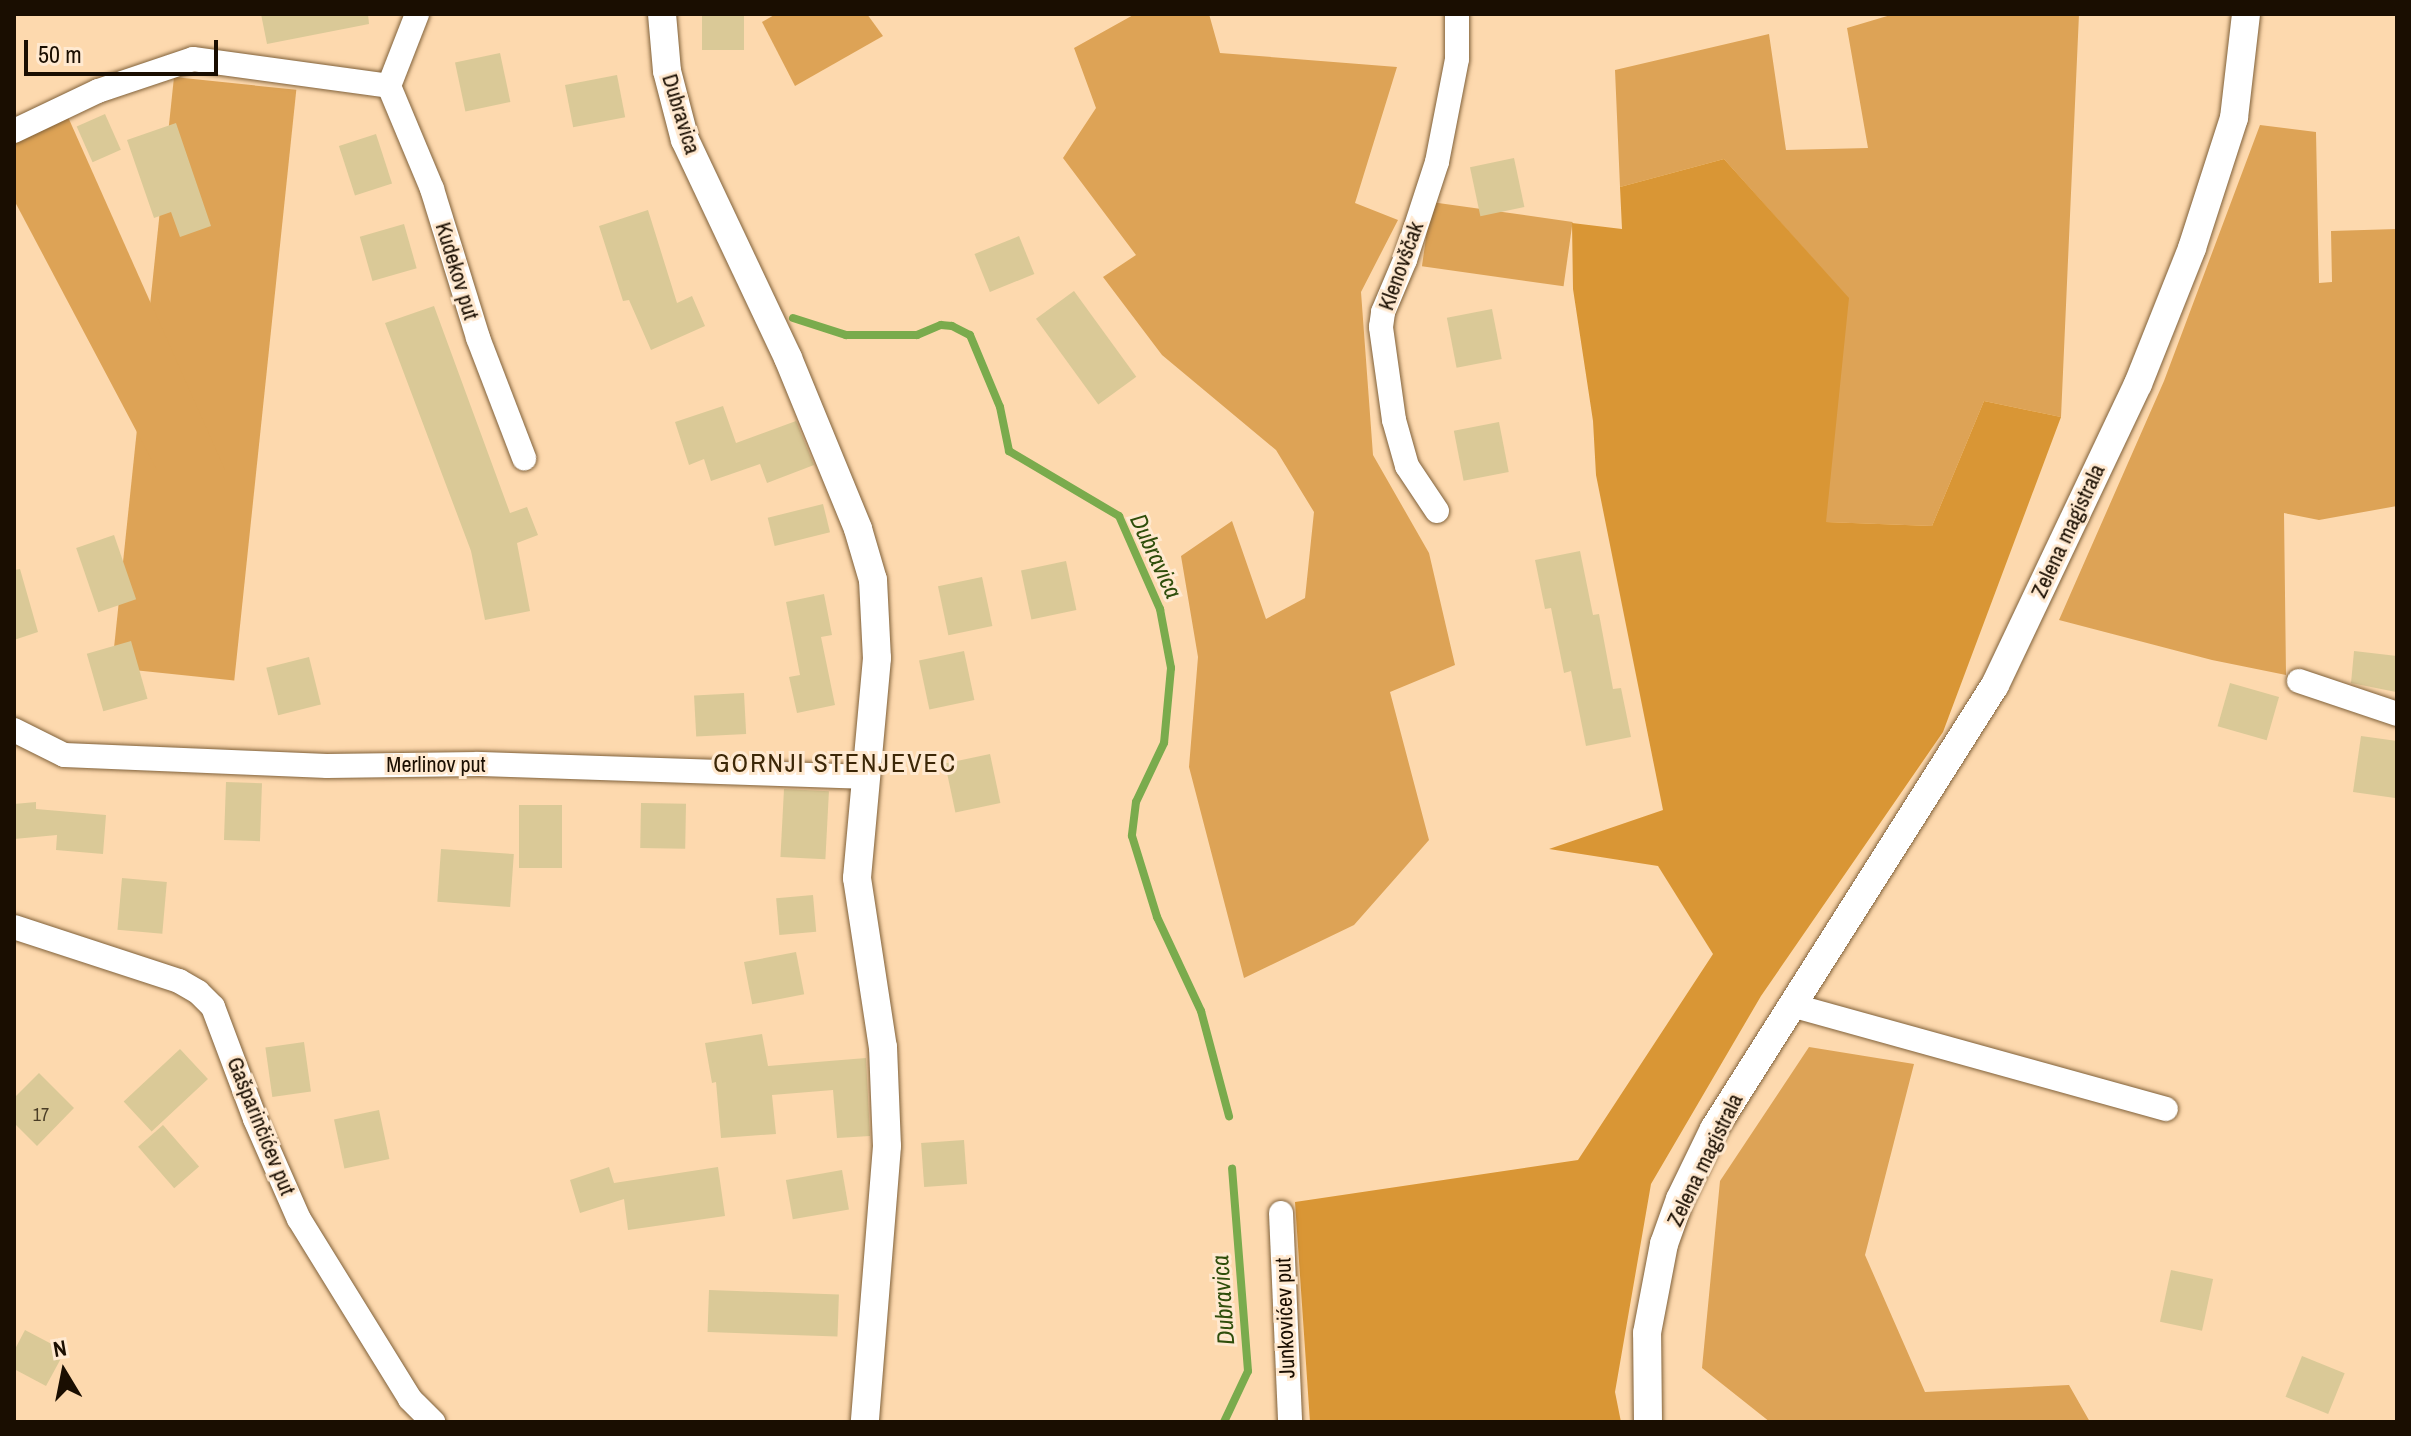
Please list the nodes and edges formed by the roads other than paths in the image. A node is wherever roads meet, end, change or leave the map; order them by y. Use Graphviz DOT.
graph roads {
  1 [pos="417,14"];
  2 [pos="662,14"];
  3 [pos="1457,14"];
  4 [pos="2246,14"];
  5 [pos="389,86"];
  6 [pos="14,131"];
  7 [pos="524,458"];
  8 [pos="1437,511"];
  9 [pos="2299,681"];
  10 [pos="2397,714"];
  11 [pos="14,730"];
  12 [pos="865,777"];
  13 [pos="14,927"];
  14 [pos="1791,1005"];
  15 [pos="2166,1109"];
  16 [pos="1281,1213"];
  17 [pos="433,1422"];
  18 [pos="865,1422"];
  19 [pos="1290,1422"];
  20 [pos="1648,1422"];
  1 -- 5 [label="street"];
  2 -- 12 [label="street, Dubravica"];
  3 -- 8 [label="street, Klenovščak"];
  4 -- 14 [label="street, Zelena magistrala"];
  5 -- 6 [label="street"];
  5 -- 7 [label="street, Kudekov put"];
  9 -- 10 [label="street"];
  11 -- 12 [label="street, Merlinov put"];
  12 -- 18 [label="street, Dubravica"];
  13 -- 17 [label="street, Gašparinčićev put"];
  14 -- 15 [label="street"];
  14 -- 20 [label="street, Zelena magistrala"];
  16 -- 19 [label="street, Junkovićev put"];
}
